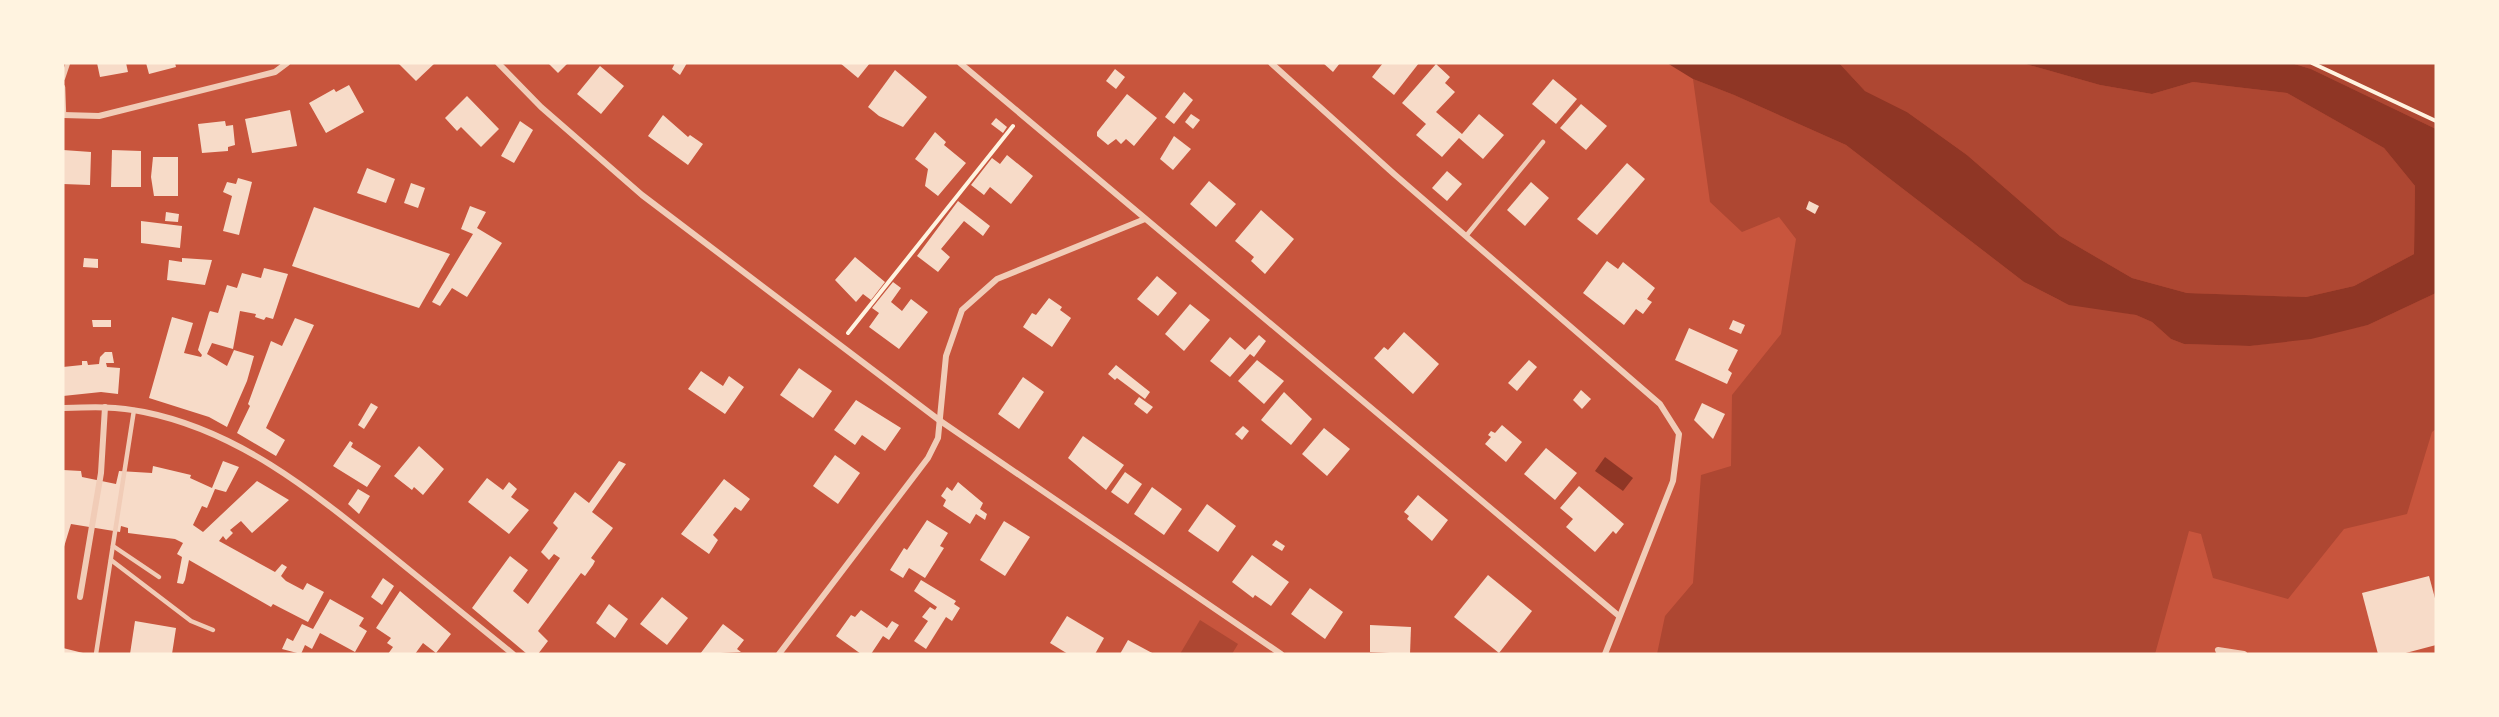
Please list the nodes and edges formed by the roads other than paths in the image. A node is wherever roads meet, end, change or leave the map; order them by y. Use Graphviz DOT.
graph roads {
  1 [pos="68,63"];
  2 [pos="287,63"];
  3 [pos="498,63"];
  4 [pos="960,63"];
  5 [pos="1271,63"];
  6 [pos="63,78"];
  7 [pos="63,87"];
  8 [pos="64,115"];
  9 [pos="1543,142"];
  10 [pos="1145,219"];
  11 [pos="1466,236"];
  12 [pos="105,407"];
  13 [pos="63,408"];
  14 [pos="134,410"];
  15 [pos="939,420"];
  16 [pos="113,546"];
  17 [pos="111,560"];
  18 [pos="159,577"];
  19 [pos="80,597"];
  20 [pos="1619,616"];
  21 [pos="213,630"];
  22 [pos="96,654"];
  23 [pos="513,654"];
  24 [pos="779,654"];
  25 [pos="1281,654"];
  26 [pos="1605,654"];
  27 [pos="2220,654"];
  28 [pos="2244,654"];
  1 -- 6 [label="lane"];
  2 -- 8 [label="street"];
  3 -- 15 [label="street"];
  4 -- 10 [label="street"];
  5 -- 11 [label="street"];
  7 -- 8 [label="lane"];
  9 -- 11 [label="lane"];
  10 -- 15 [label="street"];
  10 -- 20 [label="street"];
  11 -- 20 [label="street"];
  12 -- 13 [label="street"];
  12 -- 14 [label="street"];
  12 -- 19 [label="street"];
  14 -- 16 [label="lane"];
  14 -- 23 [label="street"];
  15 -- 24 [label="street"];
  15 -- 25 [label="street"];
  16 -- 17 [label="lane"];
  16 -- 18 [label="lane"];
  17 -- 21 [label="lane"];
  17 -- 22 [label="lane"];
  20 -- 26 [label="street"];
  27 -- 28 [label="street"];
}
